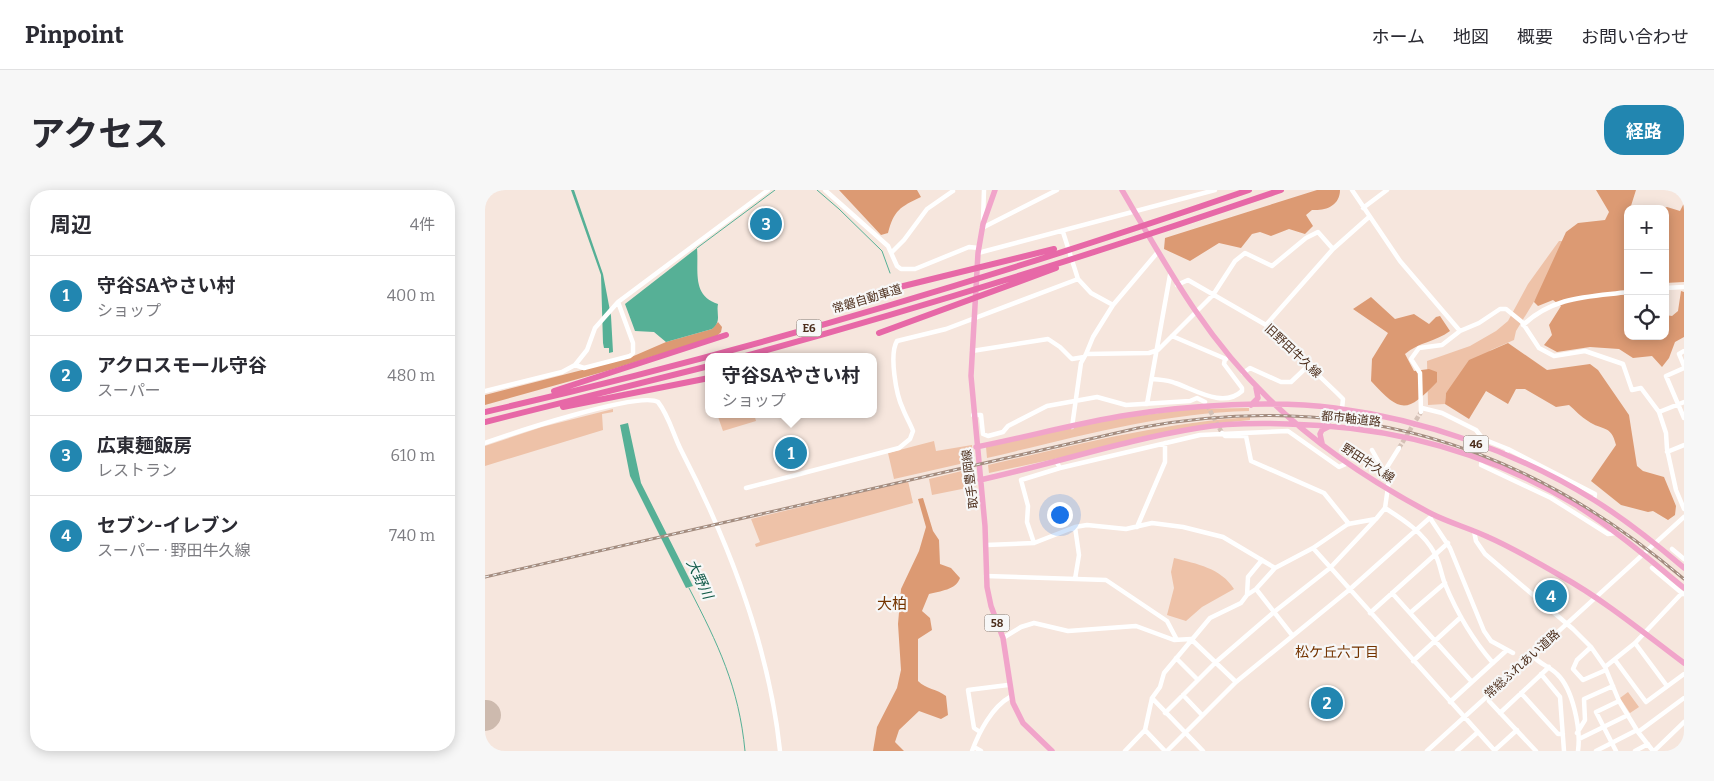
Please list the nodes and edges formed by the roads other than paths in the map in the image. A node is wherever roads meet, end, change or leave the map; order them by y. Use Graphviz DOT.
graph roads {
  1 [pos="767,190"];
  2 [pos="825,190"];
  3 [pos="946,190"];
  4 [pos="984,190"];
  5 [pos="995,190"];
  6 [pos="1057,190"];
  7 [pos="1122,190"];
  8 [pos="1215,190"];
  9 [pos="1249,190"];
  10 [pos="1281,190"];
  11 [pos="1352,190"];
  12 [pos="1387,190"];
  13 [pos="955,191"];
  14 [pos="1363,208"];
  15 [pos="1134,210"];
  16 [pos="1369,217"];
  17 [pos="983,226"];
  18 [pos="1063,232"];
  19 [pos="1119,233"];
  20 [pos="1333,249"];
  21 [pos="978,250"];
  22 [pos="892,252"];
  23 [pos="1157,253"];
  24 [pos="1092,254"];
  25 [pos="1170,275"];
  26 [pos="1078,279"];
  27 [pos="1177,285"];
  28 [pos="1684,287"];
  29 [pos="1669,288"];
  30 [pos="1624,293"];
  31 [pos="871,294"];
  32 [pos="1213,295"];
  33 [pos="618,302"];
  34 [pos="1113,305"];
  35 [pos="1195,313"];
  36 [pos="973,318"];
  37 [pos="1266,325"];
  38 [pos="1523,325"];
  39 [pos="1459,331"];
  40 [pos="879,333"];
  41 [pos="726,336"];
  42 [pos="1172,336"];
  43 [pos="1158,350"];
  44 [pos="971,351"];
  45 [pos="1684,351"];
  46 [pos="717,353"];
  47 [pos="756,353"];
  48 [pos="705,356"];
  49 [pos="1085,356"];
  50 [pos="1228,359"];
  51 [pos="1310,364"];
  52 [pos="575,365"];
  53 [pos="705,367"];
  54 [pos="1684,367"];
  55 [pos="1243,372"];
  56 [pos="705,379"];
  57 [pos="1152,379"];
  58 [pos="1252,382"];
  59 [pos="485,391"];
  60 [pos="1076,400"];
  61 [pos="1205,402"];
  62 [pos="1684,402"];
  63 [pos="1147,404"];
  64 [pos="1679,404"];
  65 [pos="1275,405"];
  66 [pos="1249,406"];
  67 [pos="496,409"];
  68 [pos="1342,409"];
  69 [pos="485,412"];
  70 [pos="1659,412"];
  71 [pos="517,414"];
  72 [pos="973,415"];
  73 [pos="1684,418"];
  74 [pos="485,422"];
  75 [pos="1296,424"];
  76 [pos="1332,426"];
  77 [pos="1072,427"];
  78 [pos="1222,433"];
  79 [pos="485,443"];
  80 [pos="1165,443"];
  81 [pos="1684,445"];
  82 [pos="977,447"];
  83 [pos="1327,448"];
  84 [pos="1399,448"];
  85 [pos="1372,450"];
  86 [pos="1506,452"];
  87 [pos="1667,452"];
  88 [pos="1056,461"];
  89 [pos="1348,463"];
  90 [pos="1060,468"];
  91 [pos="1383,472"];
  92 [pos="980,480"];
  93 [pos="747,488"];
  94 [pos="1389,488"];
  95 [pos="1385,508"];
  96 [pos="1684,509"];
  97 [pos="1431,516"];
  98 [pos="1684,517"];
  99 [pos="1375,519"];
  100 [pos="1349,524"];
  101 [pos="1075,527"];
  102 [pos="1137,527"];
  103 [pos="1416,530"];
  104 [pos="1474,531"];
  105 [pos="1034,543"];
  106 [pos="1447,543"];
  107 [pos="1655,544"];
  108 [pos="986,545"];
  109 [pos="1313,548"];
  110 [pos="1672,549"];
  111 [pos="1435,554"];
  112 [pos="1643,554"];
  113 [pos="1684,559"];
  114 [pos="1262,560"];
  115 [pos="1683,566"];
  116 [pos="1275,568"];
  117 [pos="1330,568"];
  118 [pos="1653,568"];
  119 [pos="986,576"];
  120 [pos="1075,579"];
  121 [pos="1445,583"];
  122 [pos="1675,584"];
  123 [pos="1256,589"];
  124 [pos="1349,590"];
  125 [pos="1683,592"];
  126 [pos="1392,593"];
  127 [pos="1247,595"];
  128 [pos="1595,598"];
  129 [pos="1274,612"];
  130 [pos="1370,613"];
  131 [pos="1411,613"];
  132 [pos="1461,617"];
  133 [pos="1567,624"];
  134 [pos="1644,634"];
  135 [pos="1292,635"];
  136 [pos="1003,638"];
  137 [pos="1191,639"];
  138 [pos="1177,640"];
  139 [pos="1435,640"];
  140 [pos="1635,643"];
  141 [pos="1591,647"];
  142 [pos="1507,650"];
  143 [pos="1513,653"];
  144 [pos="1532,656"];
  145 [pos="1176,658"];
  146 [pos="1615,660"];
  147 [pos="1413,661"];
  148 [pos="1216,662"];
  149 [pos="1493,663"];
  150 [pos="1684,663"];
  151 [pos="1549,668"];
  152 [pos="1605,669"];
  153 [pos="1541,674"];
  154 [pos="1684,674"];
  155 [pos="1198,680"];
  156 [pos="1236,682"];
  157 [pos="1472,682"];
  158 [pos="1008,685"];
  159 [pos="1613,686"];
  160 [pos="1667,686"];
  161 [pos="1521,693"];
  162 [pos="1183,695"];
  163 [pos="1010,696"];
  164 [pos="1152,698"];
  165 [pos="1684,698"];
  166 [pos="1489,701"];
  167 [pos="1619,701"];
  168 [pos="1450,702"];
  169 [pos="1500,712"];
  170 [pos="1165,713"];
  171 [pos="1203,715"];
  172 [pos="1628,715"];
  173 [pos="1464,717"];
  174 [pos="1684,722"];
  175 [pos="1604,727"];
  176 [pos="1145,730"];
  177 [pos="1517,730"];
  178 [pos="1637,731"];
  179 [pos="980,732"];
  180 [pos="1478,732"];
  181 [pos="1185,733"];
  182 [pos="1577,733"];
  183 [pos="1563,734"];
  184 [pos="1579,740"];
  185 [pos="1612,743"];
  186 [pos="1648,744"];
  187 [pos="973,749"];
  188 [pos="780,751"];
  189 [pos="981,751"];
  190 [pos="1052,751"];
  191 [pos="1125,751"];
  192 [pos="1166,751"];
  193 [pos="1203,751"];
  194 [pos="1427,751"];
  195 [pos="1457,751"];
  196 [pos="1495,751"];
  197 [pos="1536,751"];
  198 [pos="1565,751"];
  199 [pos="1578,751"];
  200 [pos="1596,751"];
  201 [pos="1616,751"];
  202 [pos="1635,751"];
  203 [pos="1654,751"];
  1 -- 33 [label="street"];
  2 -- 22 [label="street"];
  3 -- 13 [label="street"];
  4 -- 17 [label="street"];
  5 -- 17 [label="main road, 取手豊岡線 / 58"];
  6 -- 17 [label="street"];
  7 -- 15 [label="main road, 野田牛久線"];
  8 -- 15 [label="street"];
  9 -- 19 [label="highway, 常磐自動車道 / E6"];
  10 -- 24 [label="highway, 常磐自動車道 / E6"];
  11 -- 14 [label="street"];
  12 -- 14 [label="street"];
  13 -- 22 [label="street"];
  14 -- 16 [label="street"];
  15 -- 18 [label="street"];
  15 -- 23 [label="main road, 野田牛久線"];
  16 -- 20 [label="street"];
  16 -- 39 [label="street"];
  17 -- 21 [label="main road, 取手豊岡線 / 58"];
  18 -- 21 [label="street"];
  18 -- 26 [label="street"];
  19 -- 31 [label="highway"];
  19 -- 46 [label="highway, 常磐自動車道 / E6"];
  20 -- 32 [label="street"];
  20 -- 37 [label="street"];
  21 -- 22 [label="street"];
  21 -- 36 [label="main road, 取手豊岡線 / 58"];
  23 -- 25 [label="main road, 野田牛久線"];
  23 -- 34 [label="street"];
  24 -- 40 [label="highway"];
  24 -- 47 [label="highway, 常磐自動車道 / E6"];
  25 -- 27 [label="main road, 野田牛久線"];
  25 -- 43 [label="street"];
  26 -- 34 [label="street"];
  26 -- 36 [label="street"];
  27 -- 32 [label="street, 旧野田牛久線"];
  27 -- 35 [label="main road, 野田牛久線"];
  28 -- 29 [label="street"];
  30 -- 38 [label="street"];
  32 -- 35 [label="street"];
  32 -- 37 [label="street, 旧野田牛久線"];
  33 -- 52 [label="street"];
  33 -- 52 [label="street"];
  34 -- 49 [label="street"];
  35 -- 42 [label="street"];
  35 -- 50 [label="main road, 野田牛久線"];
  36 -- 44 [label="main road, 取手豊岡線 / 58"];
  36 -- 93 [label="street"];
  37 -- 51 [label="street, 旧野田牛久線"];
  38 -- 39 [label="street"];
  38 -- 70 [label="street"];
  39 -- 86 [label="street"];
  41 -- 67 [label="highway"];
  42 -- 43 [label="street"];
  42 -- 50 [label="street"];
  43 -- 49 [label="street"];
  43 -- 57 [label="street"];
  44 -- 49 [label="street"];
  44 -- 72 [label="main road, 取手豊岡線 / 58"];
  45 -- 54 [label="street"];
  48 -- 67 [label="highway, 常磐自動車道 / E6"];
  49 -- 60 [label="street"];
  50 -- 55 [label="main road, 野田牛久線"];
  50 -- 57 [label="street"];
  51 -- 55 [label="street"];
  51 -- 68 [label="street, 旧野田牛久線"];
  52 -- 59 [label="street"];
  53 -- 71 [label="highway"];
  54 -- 64 [label="street"];
  55 -- 58 [label="main road, 野田牛久線"];
  56 -- 71 [label="highway"];
  57 -- 63 [label="street"];
  58 -- 65 [label="main road, 野田牛久線"];
  58 -- 66 [label="main road"];
  60 -- 63 [label="street"];
  60 -- 72 [label="street"];
  60 -- 77 [label="street"];
  61 -- 63 [label="street"];
  62 -- 64 [label="street"];
  64 -- 70 [label="street"];
  64 -- 73 [label="street"];
  65 -- 66 [label="main road, 都市軸道路 / 46"];
  65 -- 68 [label="main road, 都市軸道路 / 46"];
  65 -- 75 [label="main road, 野田牛久線"];
  66 -- 77 [label="main road, 都市軸道路 / 46"];
  67 -- 69 [label="highway, 常磐自動車道 / E6"];
  68 -- 86 [label="main road, 都市軸道路 / 46"];
  70 -- 87 [label="street"];
  71 -- 74 [label="highway"];
  72 -- 82 [label="main road, 取手豊岡線 / 58"];
  75 -- 76 [label="main road, 都市軸道路 / 46"];
  75 -- 83 [label="main road, 野田牛久線"];
  75 -- 88 [label="main road, 都市軸道路 / 46"];
  76 -- 83 [label="main road"];
  76 -- 112 [label="main road, 都市軸道路 / 46"];
  77 -- 82 [label="main road, 都市軸道路 / 46"];
  78 -- 80 [label="street"];
  78 -- 89 [label="street"];
  78 -- 100 [label="street"];
  79 -- 188 [label="street"];
  80 -- 90 [label="street"];
  80 -- 102 [label="street"];
  81 -- 87 [label="street"];
  82 -- 92 [label="main road, 取手豊岡線 / 58"];
  83 -- 89 [label="main road, 野田牛久線"];
  84 -- 91 [label="street"];
  85 -- 91 [label="street"];
  86 -- 107 [label="main road, 都市軸道路 / 46"];
  87 -- 96 [label="street"];
  88 -- 90 [label="street"];
  88 -- 92 [label="main road, 都市軸道路 / 46"];
  89 -- 94 [label="main road, 野田牛久線"];
  90 -- 105 [label="street"];
  91 -- 94 [label="street"];
  92 -- 108 [label="main road, 取手豊岡線 / 58"];
  94 -- 95 [label="street"];
  94 -- 97 [label="main road, 野田牛久線"];
  95 -- 99 [label="street"];
  95 -- 103 [label="street"];
  97 -- 103 [label="street"];
  97 -- 104 [label="main road, 野田牛久線"];
  97 -- 106 [label="street"];
  98 -- 107 [label="street, 常総ふれあい道路"];
  99 -- 100 [label="street"];
  99 -- 117 [label="street"];
  100 -- 109 [label="street"];
  101 -- 102 [label="street"];
  101 -- 105 [label="street"];
  101 -- 120 [label="street"];
  102 -- 114 [label="street"];
  103 -- 111 [label="street"];
  103 -- 124 [label="street"];
  104 -- 128 [label="main road, 野田牛久線"];
  104 -- 133 [label="street"];
  105 -- 108 [label="street"];
  106 -- 111 [label="street"];
  106 -- 142 [label="street"];
  107 -- 112 [label="street, 常総ふれあい道路"];
  107 -- 115 [label="main road, 都市軸道路 / 46"];
  108 -- 119 [label="main road, 取手豊岡線 / 58"];
  109 -- 116 [label="street"];
  109 -- 117 [label="street"];
  110 -- 113 [label="street"];
  111 -- 121 [label="street"];
  111 -- 126 [label="street"];
  112 -- 122 [label="main road, 都市軸道路 / 46"];
  112 -- 128 [label="street, 常総ふれあい道路"];
  114 -- 116 [label="street"];
  114 -- 127 [label="street"];
  116 -- 123 [label="street"];
  117 -- 124 [label="street"];
  117 -- 129 [label="street"];
  118 -- 122 [label="street"];
  119 -- 120 [label="street"];
  119 -- 136 [label="main road, 取手豊岡線 / 58"];
  120 -- 138 [label="street"];
  121 -- 131 [label="street"];
  121 -- 132 [label="street"];
  122 -- 125 [label="main road, 都市軸道路 / 46"];
  123 -- 127 [label="street"];
  123 -- 129 [label="street"];
  124 -- 130 [label="street"];
  124 -- 135 [label="street"];
  125 -- 134 [label="street"];
  126 -- 130 [label="street"];
  126 -- 131 [label="street"];
  127 -- 137 [label="street"];
  128 -- 133 [label="street, 常総ふれあい道路"];
  128 -- 134 [label="main road, 野田牛久線"];
  129 -- 135 [label="street"];
  129 -- 148 [label="street"];
  130 -- 147 [label="street"];
  131 -- 139 [label="street"];
  132 -- 139 [label="street"];
  132 -- 149 [label="street"];
  133 -- 141 [label="street"];
  133 -- 144 [label="street, 常総ふれあい道路"];
  134 -- 140 [label="street"];
  134 -- 150 [label="main road, 野田牛久線"];
  135 -- 156 [label="street"];
  136 -- 138 [label="street"];
  136 -- 158 [label="main road, 取手豊岡線 / 58"];
  137 -- 138 [label="street"];
  137 -- 145 [label="street"];
  137 -- 148 [label="street"];
  139 -- 147 [label="street"];
  139 -- 157 [label="street"];
  140 -- 146 [label="street"];
  140 -- 160 [label="street"];
  141 -- 152 [label="street"];
  141 -- 152 [label="street"];
  142 -- 143 [label="street"];
  142 -- 149 [label="street"];
  144 -- 151 [label="street"];
  144 -- 173 [label="street, 常総ふれあい道路"];
  145 -- 155 [label="street"];
  145 -- 164 [label="street"];
  146 -- 152 [label="street"];
  146 -- 160 [label="street"];
  147 -- 168 [label="street"];
  148 -- 155 [label="street"];
  148 -- 156 [label="street"];
  149 -- 157 [label="street"];
  151 -- 153 [label="street"];
  151 -- 182 [label="street"];
  152 -- 159 [label="street"];
  153 -- 161 [label="street"];
  153 -- 183 [label="street"];
  154 -- 160 [label="street"];
  155 -- 162 [label="street"];
  156 -- 171 [label="street"];
  157 -- 168 [label="street"];
  158 -- 163 [label="main road, 取手豊岡線 / 58"];
  158 -- 179 [label="street"];
  159 -- 167 [label="street"];
  159 -- 182 [label="street"];
  161 -- 169 [label="street"];
  161 -- 183 [label="street"];
  162 -- 170 [label="street"];
  162 -- 171 [label="street"];
  163 -- 179 [label="street"];
  163 -- 190 [label="main road, 取手豊岡線 / 58"];
  164 -- 170 [label="street"];
  164 -- 176 [label="street"];
  165 -- 178 [label="street"];
  166 -- 169 [label="street"];
  167 -- 172 [label="street"];
  167 -- 175 [label="street"];
  168 -- 173 [label="street"];
  169 -- 177 [label="street"];
  170 -- 181 [label="street"];
  171 -- 181 [label="street"];
  172 -- 175 [label="street"];
  172 -- 178 [label="street"];
  173 -- 180 [label="street"];
  173 -- 194 [label="street, 常総ふれあい道路"];
  174 -- 203 [label="street"];
  175 -- 184 [label="street"];
  175 -- 185 [label="street"];
  176 -- 191 [label="street"];
  176 -- 192 [label="street"];
  177 -- 196 [label="street"];
  177 -- 197 [label="street"];
  178 -- 185 [label="street"];
  178 -- 186 [label="street"];
  179 -- 187 [label="street"];
  180 -- 195 [label="street"];
  180 -- 196 [label="street"];
  181 -- 192 [label="street"];
  181 -- 193 [label="street"];
  182 -- 184 [label="street"];
  183 -- 198 [label="street"];
  184 -- 199 [label="street"];
  185 -- 200 [label="street"];
  185 -- 201 [label="street"];
  186 -- 202 [label="street"];
  186 -- 203 [label="street"];
  187 -- 189 [label="street"];
}
